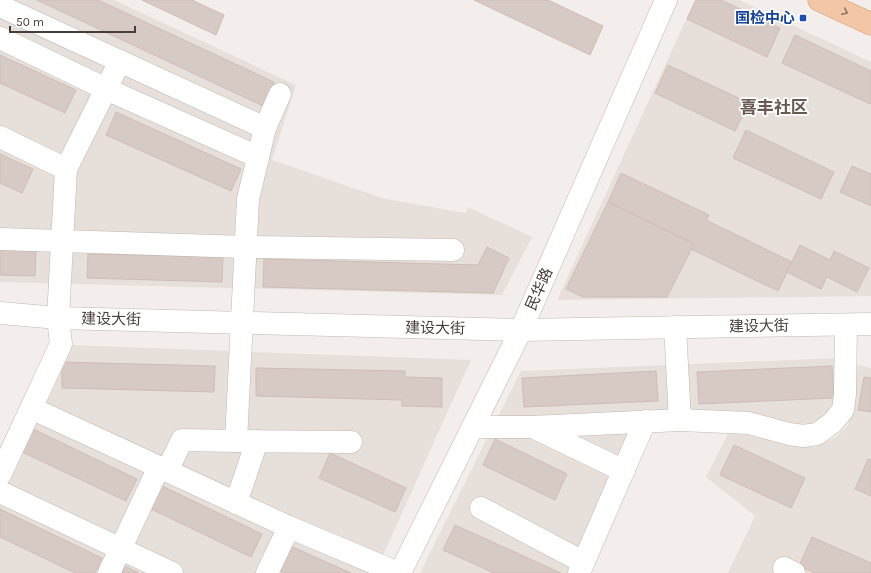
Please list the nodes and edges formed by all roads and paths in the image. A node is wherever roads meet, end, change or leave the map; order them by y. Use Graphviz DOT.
graph roads {
  1 [pos="666,0"];
  2 [pos="819,0"];
  3 [pos="0,6"];
  4 [pos="871,24"];
  5 [pos="0,38"];
  6 [pos="120,61"];
  7 [pos="106,89"];
  8 [pos="280,94"];
  9 [pos="265,128"];
  10 [pos="0,137"];
  11 [pos="258,157"];
  12 [pos="66,169"];
  13 [pos="0,239"];
  14 [pos="62,241"];
  15 [pos="246,247"];
  16 [pos="453,250"];
  17 [pos="0,313"];
  18 [pos="58,318"];
  19 [pos="243,323"];
  20 [pos="871,324"];
  21 [pos="846,325"];
  22 [pos="675,328"];
  23 [pos="521,330"];
  24 [pos="31,408"];
  25 [pos="680,420"];
  26 [pos="645,421"];
  27 [pos="473,427"];
  28 [pos="532,427"];
  29 [pos="246,441"];
  30 [pos="351,442"];
  31 [pos="163,469"];
  32 [pos="624,472"];
  33 [pos="0,475"];
  34 [pos="0,492"];
  35 [pos="236,503"];
  36 [pos="481,508"];
  37 [pos="289,528"];
  38 [pos="120,548"];
  39 [pos="581,568"];
  40 [pos="109,573"];
  41 [pos="172,573"];
  42 [pos="267,573"];
  43 [pos="399,573"];
  1 -- 23 [label="street, 民华路"];
  2 -- 4 [label="main road, one-way"];
  3 -- 6 [label="street"];
  5 -- 7 [label="street"];
  6 -- 7 [label="street"];
  6 -- 9 [label="street"];
  7 -- 11 [label="street"];
  7 -- 12 [label="street"];
  8 -- 9 [label="street"];
  9 -- 11 [label="street"];
  10 -- 12 [label="street"];
  11 -- 15 [label="street"];
  12 -- 14 [label="street"];
  13 -- 14 [label="street"];
  14 -- 15 [label="street"];
  14 -- 18 [label="street"];
  15 -- 16 [label="street"];
  15 -- 19 [label="street"];
  17 -- 18 [label="street, 建设大街"];
  18 -- 19 [label="street, 建设大街"];
  18 -- 24 [label="street"];
  19 -- 23 [label="street, 建设大街"];
  19 -- 29 [label="street"];
  20 -- 21 [label="street, 建设大街"];
  21 -- 22 [label="street, 建设大街"];
  21 -- 25 [label="street"];
  22 -- 23 [label="street, 建设大街"];
  22 -- 25 [label="street"];
  23 -- 27 [label="street, 民华路"];
  24 -- 31 [label="street"];
  24 -- 33 [label="street"];
  25 -- 26 [label="street"];
  26 -- 28 [label="street"];
  26 -- 32 [label="street"];
  27 -- 28 [label="street"];
  27 -- 43 [label="street, 民华路"];
  28 -- 32 [label="street"];
  29 -- 30 [label="street"];
  29 -- 31 [label="street"];
  29 -- 35 [label="street"];
  31 -- 35 [label="street"];
  31 -- 38 [label="street"];
  32 -- 39 [label="street"];
  34 -- 38 [label="street"];
  35 -- 37 [label="street"];
  36 -- 39 [label="street"];
  37 -- 42 [label="street"];
  37 -- 43 [label="street"];
  38 -- 40 [label="street"];
  38 -- 41 [label="street"];
}
